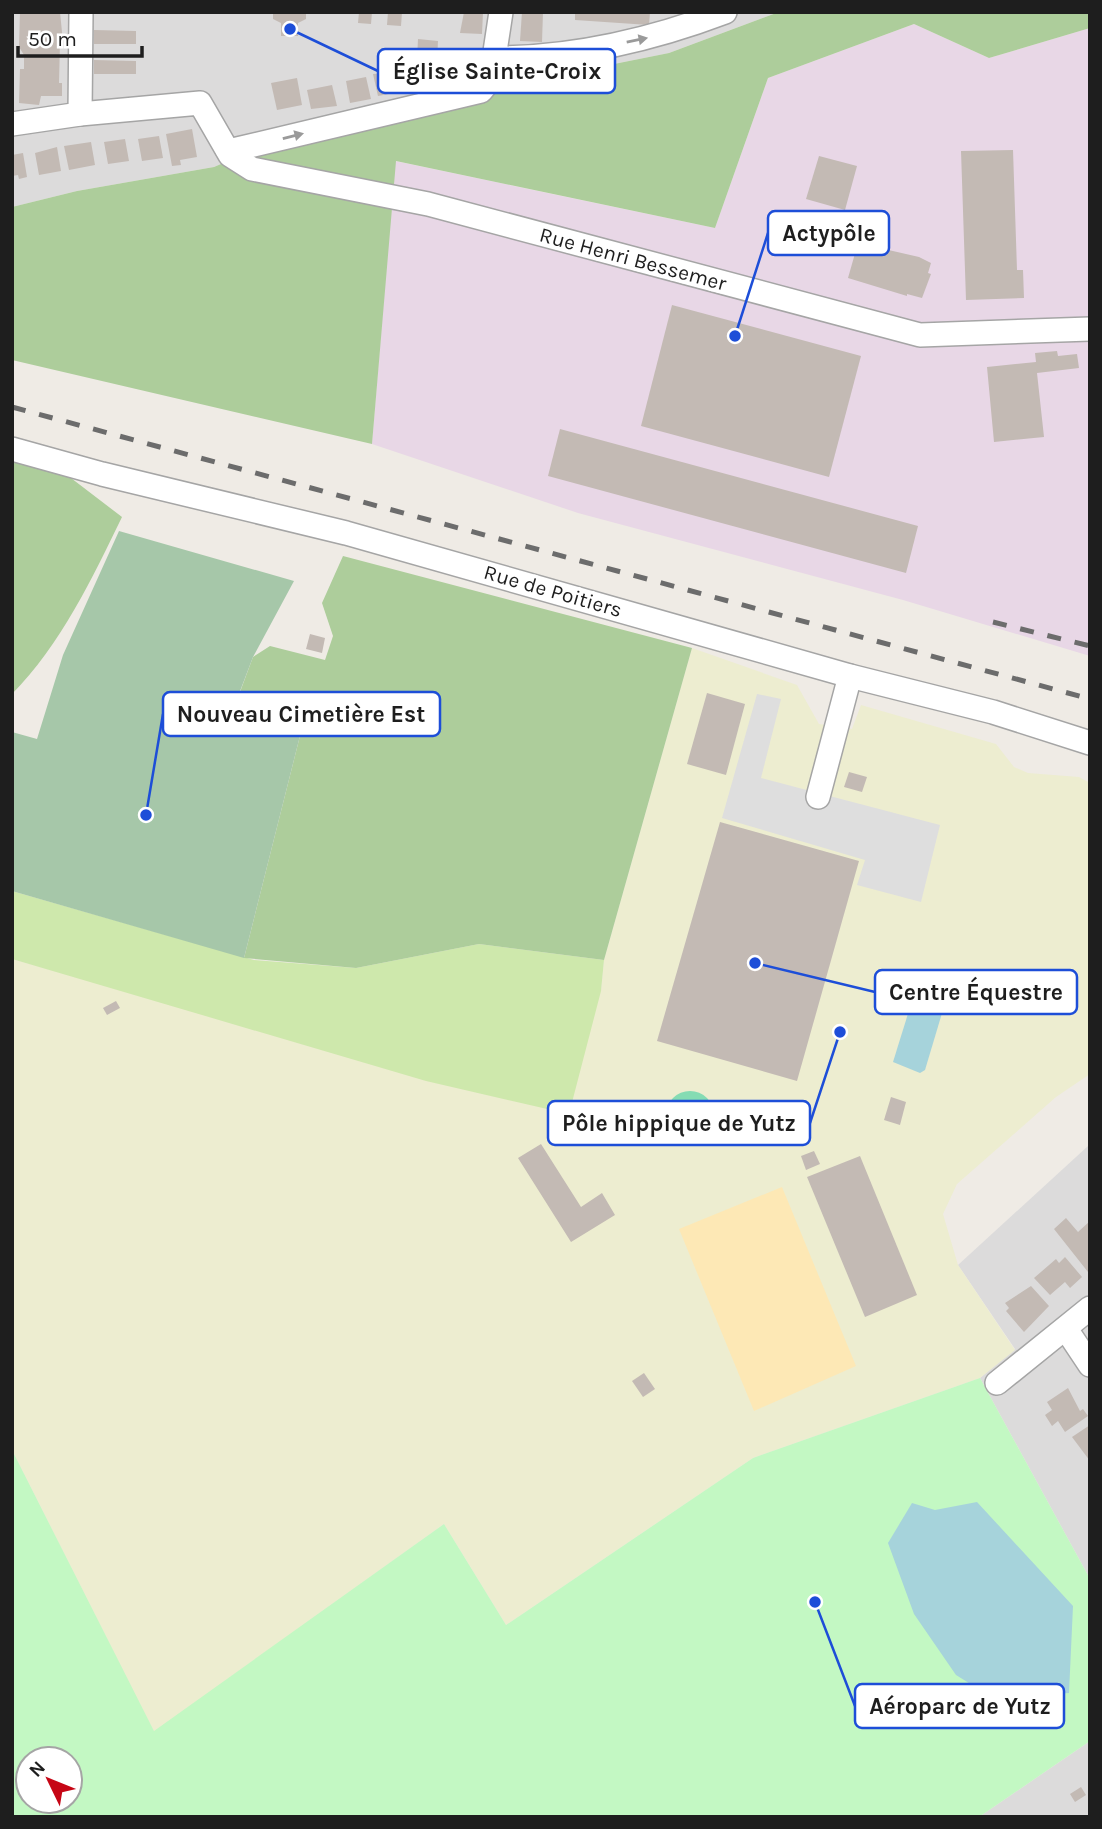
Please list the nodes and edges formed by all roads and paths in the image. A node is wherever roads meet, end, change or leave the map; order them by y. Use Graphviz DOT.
graph roads {
  1 [pos="81,12"];
  2 [pos="501,12"];
  3 [pos="725,12"];
  4 [pos="494,58"];
  5 [pos="80,114"];
  6 [pos="12,124"];
  7 [pos="227,149"];
  8 [pos="1090,329"];
  9 [pos="12,449"];
  10 [pos="850,676"];
  11 [pos="1090,743"];
  12 [pos="818,797"];
  13 [pos="1090,1308"];
  14 [pos="1066,1329"];
  15 [pos="1090,1365"];
  16 [pos="997,1383"];
  1 -- 5 [label="street"];
  2 -- 4 [label="street"];
  4 -- 3 [label="street, one-way"];
  7 -- 4 [label="street, one-way"];
  5 -- 6 [label="street"];
  5 -- 7 [label="street"];
  7 -- 8 [label="street, Rue Henri Bessemer"];
  9 -- 10 [label="street, Rue de Poitiers"];
  10 -- 11 [label="street, Rue de Poitiers"];
  10 -- 12 [label="street"];
  13 -- 14 [label="street"];
  14 -- 15 [label="street"];
  14 -- 16 [label="street"];
}
